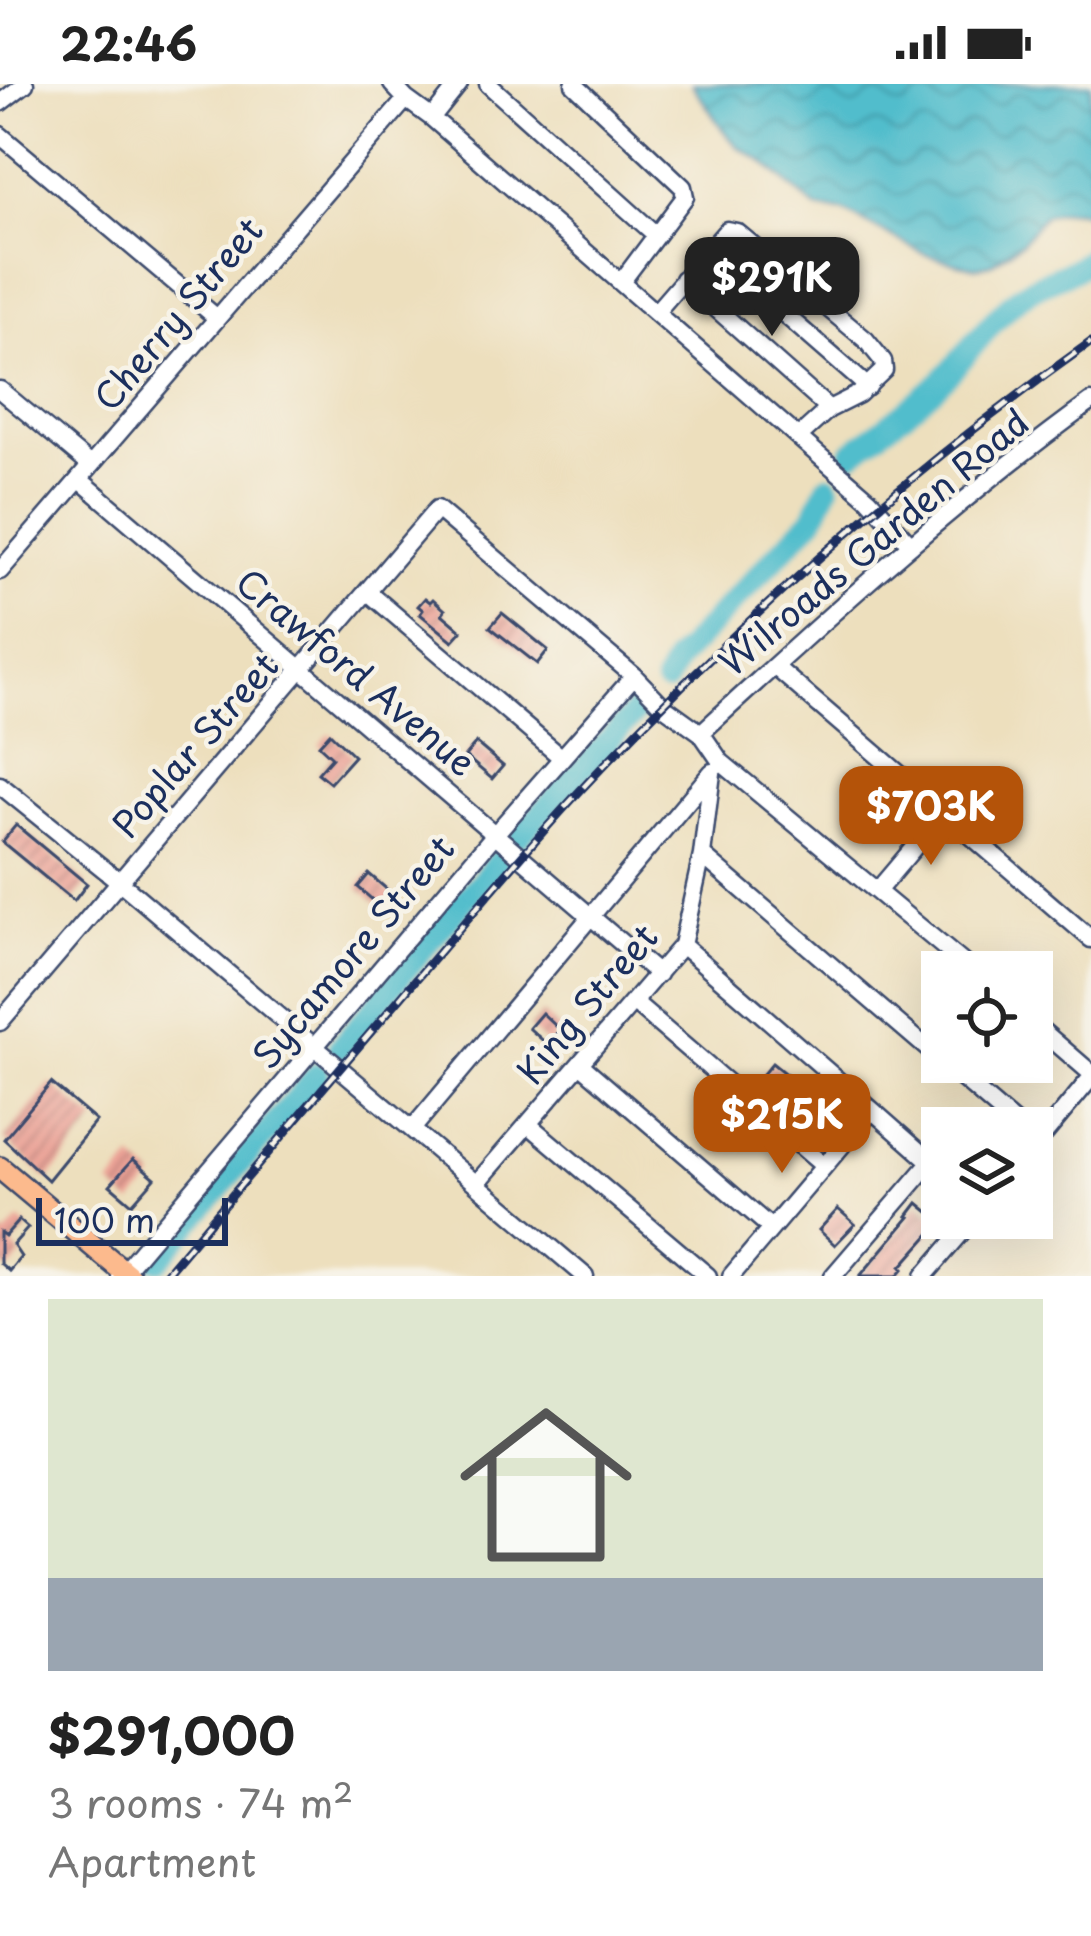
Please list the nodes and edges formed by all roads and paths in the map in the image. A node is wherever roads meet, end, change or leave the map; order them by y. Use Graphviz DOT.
graph roads {
  1 [pos="25,84"];
  2 [pos="392,84"];
  3 [pos="459,84"];
  4 [pos="488,84"];
  5 [pos="574,84"];
  6 [pos="406,99"];
  7 [pos="0,103"];
  8 [pos="432,118"];
  9 [pos="0,135"];
  10 [pos="656,235"];
  11 [pos="706,252"];
  12 [pos="683,279"];
  13 [pos="622,281"];
  14 [pos="656,312"];
  15 [pos="218,318"];
  16 [pos="868,387"];
  17 [pos="0,390"];
  18 [pos="1091,402"];
  19 [pos="829,409"];
  20 [pos="798,437"];
  21 [pos="85,472"];
  22 [pos="911,545"];
  23 [pos="0,571"];
  24 [pos="368,592"];
  25 [pos="774,666"];
  26 [pos="302,668"];
  27 [pos="634,676"];
  28 [pos="700,733"];
  29 [pos="562,758"];
  30 [pos="716,767"];
  31 [pos="0,785"];
  32 [pos="944,812"];
  33 [pos="496,833"];
  34 [pos="702,855"];
  35 [pos="120,882"];
  36 [pos="878,890"];
  37 [pos="590,917"];
  38 [pos="1091,940"];
  39 [pos="682,945"];
  40 [pos="949,951"];
  41 [pos="658,974"];
  42 [pos="633,1002"];
  43 [pos="0,1022"];
  44 [pos="1053,1041"];
  45 [pos="921,1044"];
  46 [pos="314,1046"];
  47 [pos="580,1064"];
  48 [pos="1091,1075"];
  49 [pos="967,1083"];
  50 [pos="995,1107"];
  51 [pos="872,1110"];
  52 [pos="1053,1120"];
  53 [pos="528,1124"];
  54 [pos="413,1128"];
  55 [pos="921,1154"];
  56 [pos="824,1166"];
  57 [pos="0,1168"];
  58 [pos="477,1183"];
  59 [pos="921,1185"];
  60 [pos="772,1228"];
  61 [pos="956,1239"];
  62 [pos="125,1274"];
  63 [pos="585,1276"];
  64 [pos="708,1276"];
  65 [pos="731,1276"];
  66 [pos="832,1276"];
  67 [pos="924,1276"];
  1 -- 7 [label="street"];
  2 -- 6 [label="street"];
  3 -- 8 [label="street"];
  4 -- 10 [label="street"];
  5 -- 10 [label="street"];
  6 -- 8 [label="street"];
  6 -- 15 [label="street, Cherry Street"];
  8 -- 13 [label="street"];
  9 -- 15 [label="street"];
  10 -- 13 [label="street"];
  11 -- 12 [label="street"];
  11 -- 16 [label="street"];
  11 -- 16 [label="street"];
  12 -- 14 [label="street"];
  12 -- 19 [label="street"];
  13 -- 14 [label="street"];
  14 -- 20 [label="street"];
  15 -- 21 [label="street, Cherry Street"];
  16 -- 19 [label="street"];
  17 -- 21 [label="street, Crawford Avenue"];
  18 -- 22 [label="street, Wilroads Garden Road"];
  19 -- 20 [label="street"];
  20 -- 22 [label="street"];
  21 -- 23 [label="street, Cherry Street"];
  21 -- 26 [label="street, Crawford Avenue"];
  22 -- 25 [label="street, Wilroads Garden Road"];
  24 -- 26 [label="street, Poplar Street"];
  24 -- 27 [label="street, Poplar Street"];
  24 -- 29 [label="street"];
  25 -- 28 [label="street, Wilroads Garden Road"];
  25 -- 32 [label="street"];
  26 -- 33 [label="street, Crawford Avenue"];
  26 -- 35 [label="street, Poplar Street"];
  27 -- 28 [label="street"];
  27 -- 29 [label="street, Sycamore Street"];
  28 -- 30 [label="street"];
  29 -- 33 [label="street, Sycamore Street"];
  30 -- 34 [label="street, King Street"];
  30 -- 36 [label="street"];
  30 -- 37 [label="street"];
  31 -- 35 [label="street"];
  32 -- 36 [label="street"];
  32 -- 38 [label="street"];
  33 -- 37 [label="street, Crawford Avenue"];
  33 -- 46 [label="street, Sycamore Street"];
  34 -- 39 [label="street, King Street"];
  34 -- 45 [label="street"];
  35 -- 43 [label="street, Poplar Street"];
  35 -- 46 [label="street"];
  36 -- 40 [label="street"];
  37 -- 41 [label="street, Crawford Avenue"];
  37 -- 54 [label="street"];
  39 -- 41 [label="street, King Street"];
  39 -- 51 [label="street"];
  41 -- 42 [label="street, King Street"];
  42 -- 47 [label="street, King Street"];
  42 -- 56 [label="street"];
  44 -- 48 [label="street"];
  46 -- 54 [label="street"];
  46 -- 62 [label="street, Sycamore Street"];
  47 -- 53 [label="street, King Street"];
  47 -- 60 [label="street"];
  48 -- 52 [label="street"];
  49 -- 50 [label="street"];
  51 -- 55 [label="street"];
  51 -- 56 [label="street"];
  53 -- 58 [label="street, King Street"];
  53 -- 64 [label="street"];
  54 -- 58 [label="street"];
  56 -- 60 [label="street"];
  57 -- 62 [label="main road"];
  58 -- 63 [label="street"];
  59 -- 66 [label="street"];
  60 -- 65 [label="street"];
  61 -- 67 [label="street"];
}
